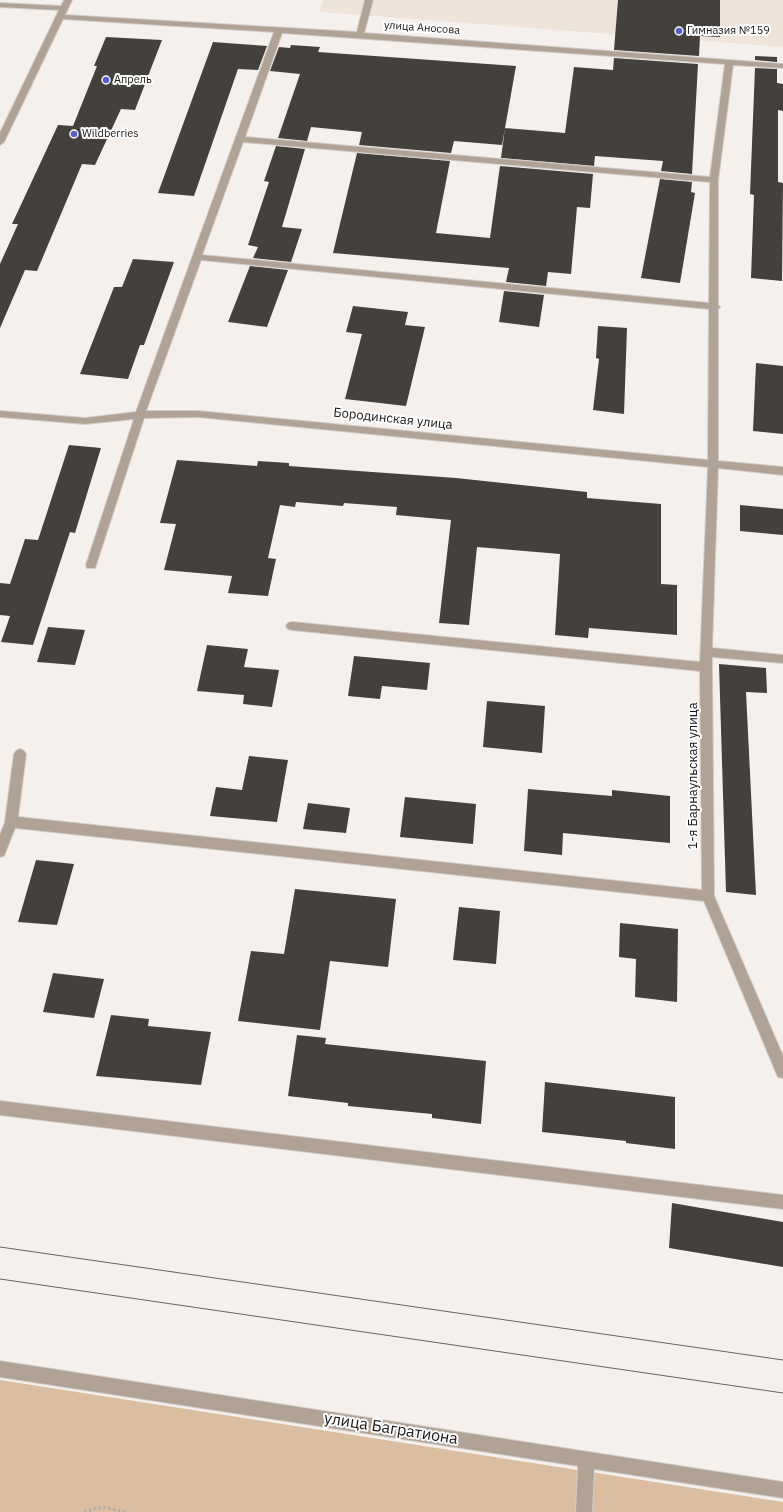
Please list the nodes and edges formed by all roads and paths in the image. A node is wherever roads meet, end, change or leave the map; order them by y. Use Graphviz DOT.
graph roads {
  1 [pos="370,0"];
  2 [pos="66,4"];
  3 [pos="0,5"];
  4 [pos="60,16"];
  5 [pos="279,30"];
  6 [pos="360,35"];
  7 [pos="729,61"];
  8 [pos="783,66"];
  9 [pos="240,139"];
  10 [pos="0,142"];
  11 [pos="714,180"];
  12 [pos="198,257"];
  13 [pos="715,306"];
  14 [pos="0,414"];
  15 [pos="140,415"];
  16 [pos="713,464"];
  17 [pos="783,471"];
  18 [pos="91,565"];
  19 [pos="292,626"];
  20 [pos="707,652"];
  21 [pos="783,659"];
  22 [pos="706,668"];
  23 [pos="20,754"];
  24 [pos="11,822"];
  25 [pos="0,852"];
  26 [pos="708,896"];
  27 [pos="783,1072"];
  28 [pos="0,1108"];
  29 [pos="783,1202"];
  30 [pos="0,1369"];
  31 [pos="586,1460"];
  32 [pos="783,1490"];
  33 [pos="84,1512"];
  34 [pos="127,1512"];
  35 [pos="584,1512"];
  1 -- 6 [label="street"];
  2 -- 3 [label="street"];
  2 -- 4 [label="street"];
  4 -- 5 [label="street, улица Аносова"];
  4 -- 10 [label="street"];
  5 -- 6 [label="street, улица Аносова"];
  5 -- 9 [label="street"];
  6 -- 7 [label="street, улица Аносова"];
  7 -- 8 [label="street, улица Аносова"];
  7 -- 11 [label="street, 1-я Барнаульская улица"];
  9 -- 11 [label="street"];
  9 -- 12 [label="street"];
  11 -- 13 [label="street, 1-я Барнаульская улица"];
  12 -- 13 [label="street"];
  12 -- 15 [label="street"];
  13 -- 16 [label="street, 1-я Барнаульская улица"];
  14 -- 15 [label="street, Бородинская улица"];
  15 -- 16 [label="street, Бородинская улица"];
  15 -- 18 [label="street"];
  16 -- 17 [label="street, Бородинская улица"];
  16 -- 20 [label="street, 1-я Барнаульская улица"];
  19 -- 22 [label="street"];
  20 -- 21 [label="street"];
  20 -- 22 [label="street, 1-я Барнаульская улица"];
  22 -- 26 [label="street, 1-я Барнаульская улица"];
  23 -- 24 [label="street"];
  24 -- 25 [label="street"];
  24 -- 26 [label="street"];
  26 -- 27 [label="street, 1-я Барнаульская улица"];
  28 -- 29 [label="street"];
  30 -- 31 [label="street, улица Багратиона"];
  31 -- 32 [label="street, улица Багратиона"];
  31 -- 35 [label="street"];
  33 -- 34 [label="path"];
}
